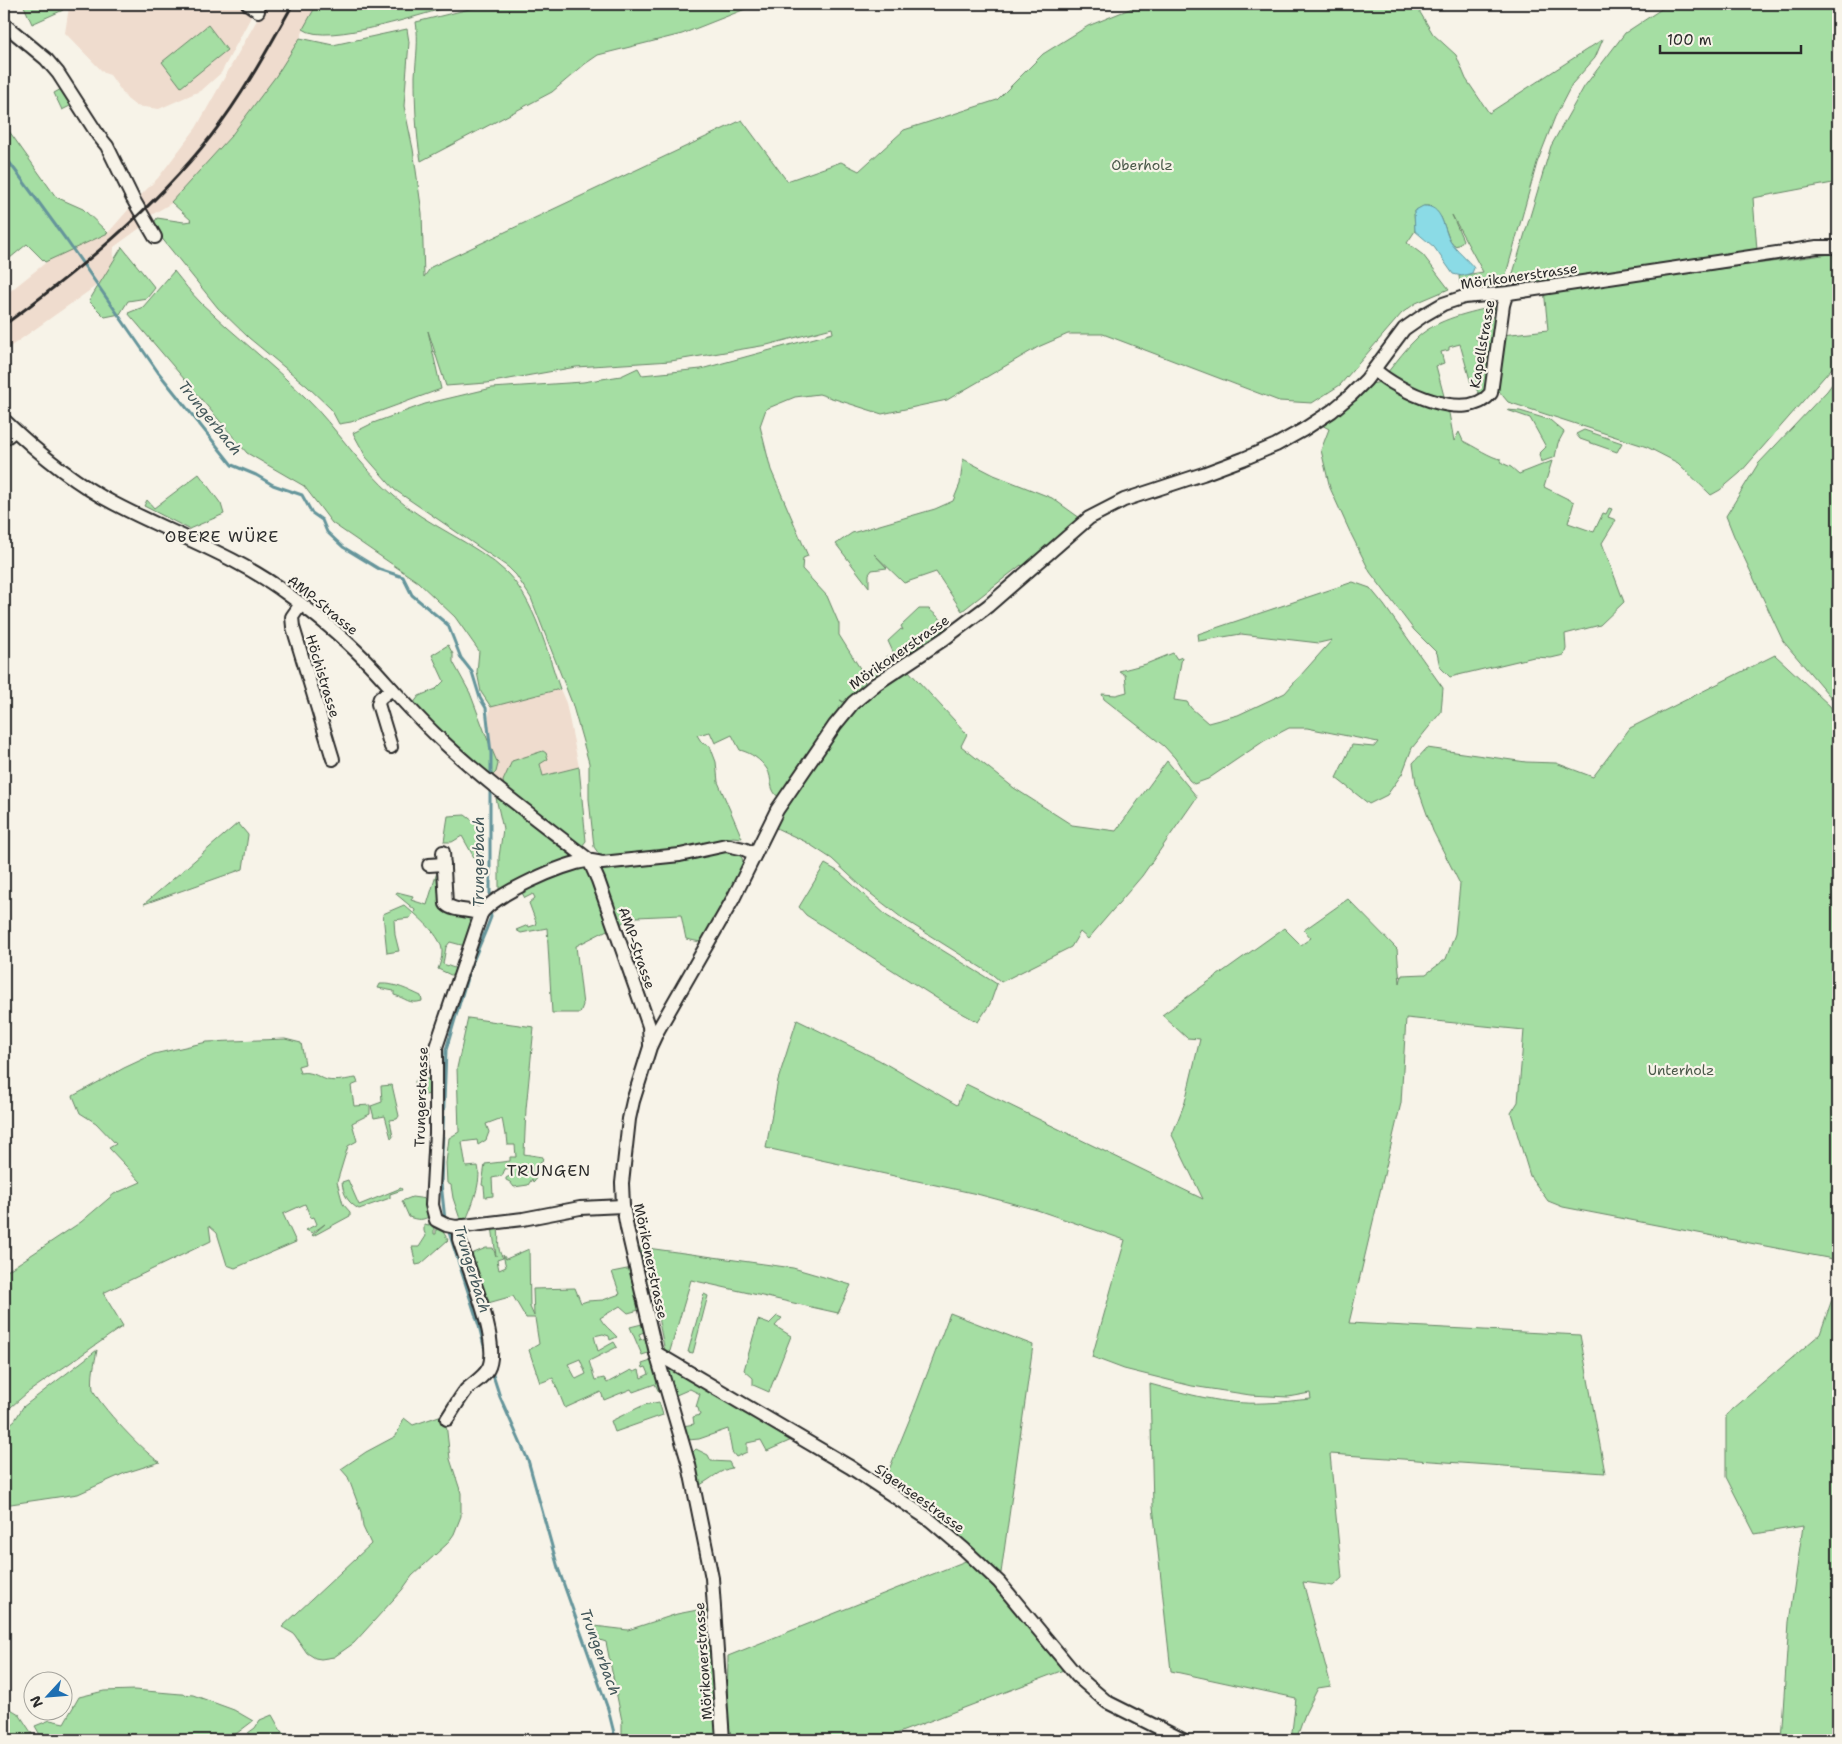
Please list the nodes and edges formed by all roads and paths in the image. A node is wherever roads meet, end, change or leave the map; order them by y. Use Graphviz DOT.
graph roads {
  1 [pos="4,24"];
  2 [pos="155,237"];
  3 [pos="1838,247"];
  4 [pos="1509,293"];
  5 [pos="1375,370"];
  6 [pos="4,420"];
  7 [pos="14,431"];
  8 [pos="4,439"];
  9 [pos="301,604"];
  10 [pos="392,688"];
  11 [pos="391,747"];
  12 [pos="333,758"];
  13 [pos="755,854"];
  14 [pos="589,860"];
  15 [pos="429,865"];
  16 [pos="487,908"];
  17 [pos="650,1047"];
  18 [pos="623,1206"];
  19 [pos="459,1226"];
  20 [pos="656,1353"];
  21 [pos="447,1420"];
  22 [pos="723,1740"];
  23 [pos="1183,1740"];
  1 -- 2 [label="street"];
  3 -- 4 [label="street, Mörikonerstrasse"];
  4 -- 5 [label="street, Mörikonerstrasse"];
  4 -- 5 [label="street, Kapellstrasse"];
  5 -- 13 [label="street, Mörikonerstrasse"];
  6 -- 7 [label="street, AMP-Strasse"];
  7 -- 8 [label="street"];
  7 -- 9 [label="street, AMP-Strasse"];
  9 -- 10 [label="street, AMP-Strasse"];
  9 -- 12 [label="street, Höchistrasse"];
  10 -- 11 [label="street"];
  10 -- 14 [label="street, AMP-Strasse"];
  13 -- 14 [label="street"];
  13 -- 17 [label="street, Mörikonerstrasse"];
  14 -- 16 [label="street"];
  14 -- 17 [label="street, AMP-Strasse"];
  15 -- 16 [label="street"];
  16 -- 19 [label="street, Trungerstrasse"];
  17 -- 18 [label="street, Mörikonerstrasse"];
  18 -- 19 [label="street, Trungerstrasse"];
  18 -- 20 [label="street, Mörikonerstrasse"];
  19 -- 21 [label="street"];
  20 -- 22 [label="street, Mörikonerstrasse"];
  20 -- 23 [label="street, Sigenseestrasse"];
}
